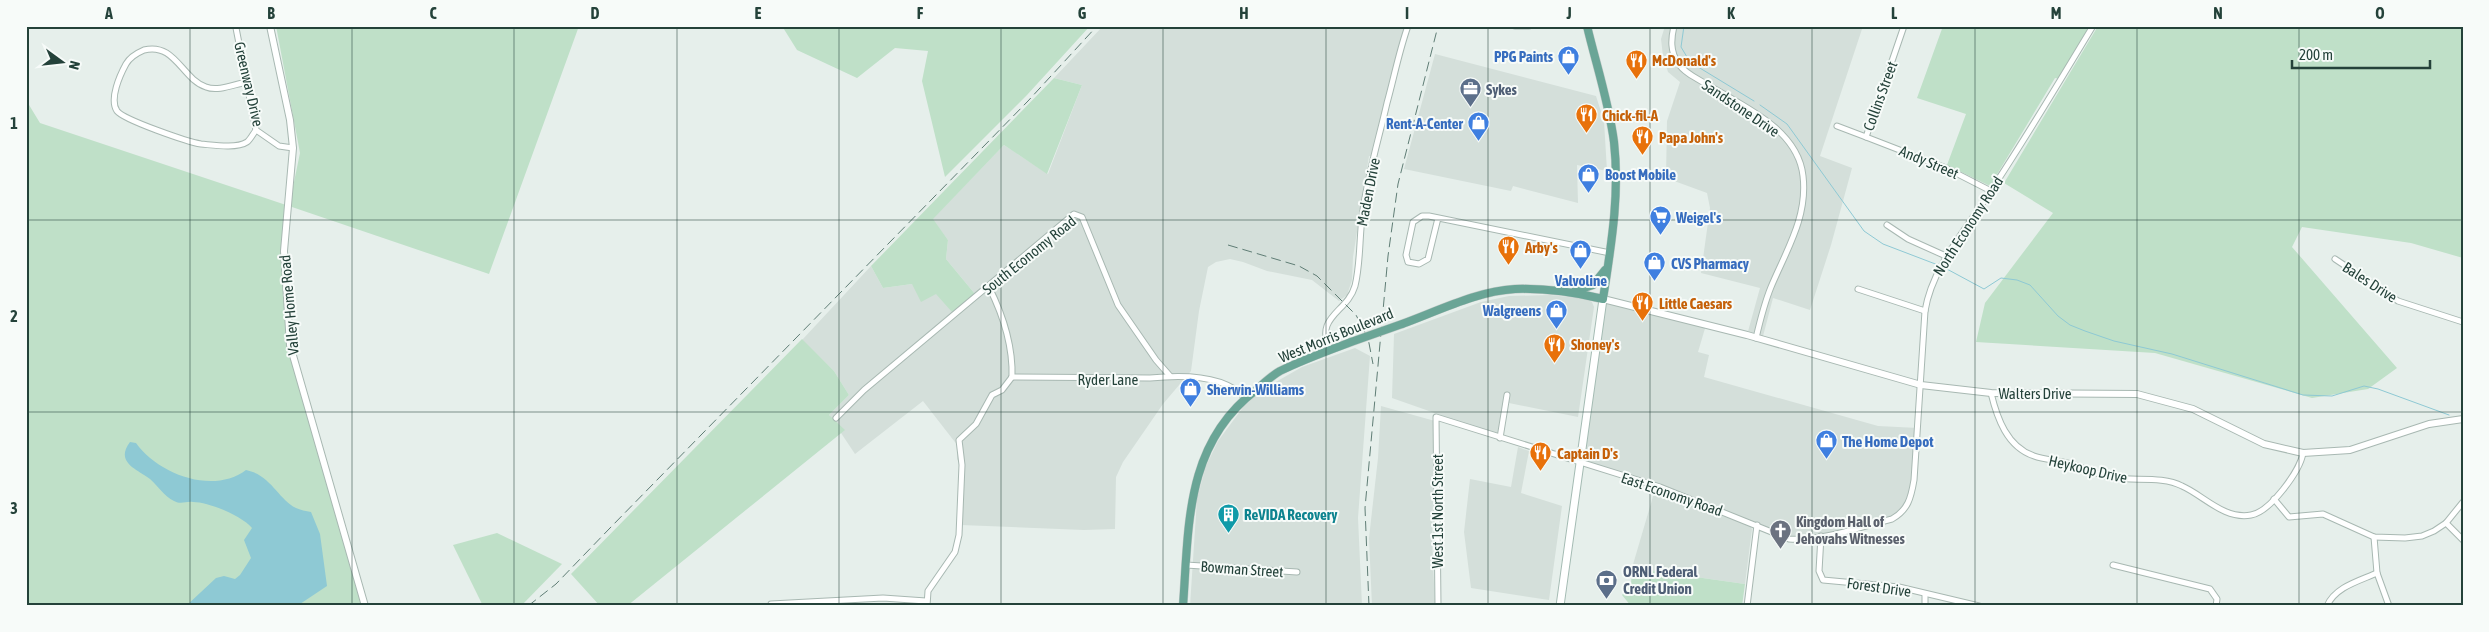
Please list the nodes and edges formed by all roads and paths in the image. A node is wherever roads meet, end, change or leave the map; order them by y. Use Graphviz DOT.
graph roads {
  1 [pos="270,26"];
  2 [pos="1408,26"];
  3 [pos="1515,26"];
  4 [pos="1529,26"];
  5 [pos="1586,26"];
  6 [pos="1674,26"];
  7 [pos="1904,26"];
  8 [pos="2093,26"];
  9 [pos="236,28"];
  10 [pos="247,82"];
  11 [pos="1837,126"];
  12 [pos="256,130"];
  13 [pos="1866,137"];
  14 [pos="293,148"];
  15 [pos="1992,191"];
  16 [pos="1438,218"];
  17 [pos="1887,225"];
  18 [pos="1610,253"];
  19 [pos="1948,257"];
  20 [pos="2335,259"];
  21 [pos="1608,266"];
  22 [pos="989,288"];
  23 [pos="1858,289"];
  24 [pos="1572,292"];
  25 [pos="1603,299"];
  26 [pos="1925,311"];
  27 [pos="2463,322"];
  28 [pos="1756,338"];
  29 [pos="1330,350"];
  30 [pos="1170,376"];
  31 [pos="1012,377"];
  32 [pos="1921,385"];
  33 [pos="1991,393"];
  34 [pos="1507,394"];
  35 [pos="1245,398"];
  36 [pos="1436,417"];
  37 [pos="836,418"];
  38 [pos="2463,419"];
  39 [pos="1500,438"];
  40 [pos="2303,453"];
  41 [pos="1580,463"];
  42 [pos="2274,499"];
  43 [pos="2463,502"];
  44 [pos="2446,523"];
  45 [pos="1757,525"];
  46 [pos="1821,536"];
  47 [pos="2374,537"];
  48 [pos="2463,540"];
  49 [pos="1186,565"];
  50 [pos="2113,565"];
  51 [pos="1297,572"];
  52 [pos="2377,573"];
  53 [pos="1925,594"];
  54 [pos="926,603"];
  55 [pos="770,604"];
  56 [pos="365,606"];
  57 [pos="1184,606"];
  58 [pos="1438,606"];
  59 [pos="1560,606"];
  60 [pos="1747,606"];
  61 [pos="1925,606"];
  62 [pos="1979,606"];
  63 [pos="2216,606"];
  64 [pos="2327,606"];
  65 [pos="2389,606"];
  1 -- 14 [label="street, Valley Home Road"];
  2 -- 29 [label="street, Maden Drive"];
  3 -- 4 [label="street"];
  5 -- 18 [label="main road"];
  6 -- 28 [label="street, Sandstone Drive"];
  7 -- 13 [label="street, Collins Street"];
  8 -- 15 [label="street, North Economy Road"];
  9 -- 10 [label="street, Greenway Drive"];
  10 -- 12 [label="street, Greenway Drive"];
  10 -- 12 [label="street"];
  11 -- 13 [label="street, Collins Street"];
  12 -- 14 [label="street, Greenway Drive"];
  13 -- 15 [label="street, Andy Street"];
  14 -- 56 [label="street, Valley Home Road"];
  15 -- 19 [label="street, North Economy Road"];
  16 -- 16 [label="street"];
  16 -- 18 [label="street"];
  17 -- 19 [label="street"];
  18 -- 21 [label="main road"];
  19 -- 26 [label="street, North Economy Road"];
  20 -- 27 [label="street, Bales Drive"];
  21 -- 24 [label="main road"];
  21 -- 25 [label="main road"];
  22 -- 30 [label="street, South Economy Road"];
  22 -- 31 [label="street"];
  22 -- 37 [label="street, South Economy Road"];
  23 -- 26 [label="street"];
  24 -- 25 [label="main road, West Morris Boulevard"];
  24 -- 29 [label="main road, West Morris Boulevard, bridge"];
  25 -- 28 [label="street, Walters Drive"];
  25 -- 41 [label="main road"];
  26 -- 32 [label="street, North Economy Road"];
  28 -- 32 [label="street, Walters Drive"];
  29 -- 35 [label="main road, West Morris Boulevard"];
  30 -- 31 [label="street, Ryder Lane"];
  30 -- 35 [label="street, Ryder Lane"];
  31 -- 54 [label="street"];
  32 -- 33 [label="street, Walters Drive"];
  32 -- 46 [label="street, North Economy Road"];
  33 -- 40 [label="street, Walters Drive"];
  33 -- 42 [label="street, Heykoop Drive"];
  34 -- 39 [label="street"];
  35 -- 49 [label="main road, West Morris Boulevard"];
  36 -- 39 [label="street, East Economy Road"];
  36 -- 58 [label="street, West 1st North Street"];
  38 -- 40 [label="street, Walters Drive"];
  39 -- 41 [label="street, East Economy Road"];
  40 -- 42 [label="street, Heykoop Drive"];
  41 -- 45 [label="street, East Economy Road"];
  41 -- 59 [label="main road"];
  42 -- 47 [label="street"];
  43 -- 44 [label="street"];
  44 -- 47 [label="street"];
  44 -- 48 [label="street"];
  45 -- 46 [label="street, East Economy Road"];
  45 -- 60 [label="street"];
  46 -- 53 [label="street, Forest Drive"];
  47 -- 52 [label="street"];
  49 -- 51 [label="street, Bowman Street"];
  49 -- 57 [label="main road, West Morris Boulevard"];
  50 -- 63 [label="street"];
  52 -- 64 [label="street"];
  52 -- 65 [label="street"];
  53 -- 61 [label="street"];
  53 -- 62 [label="street, Forest Drive"];
  54 -- 55 [label="street"];
}
